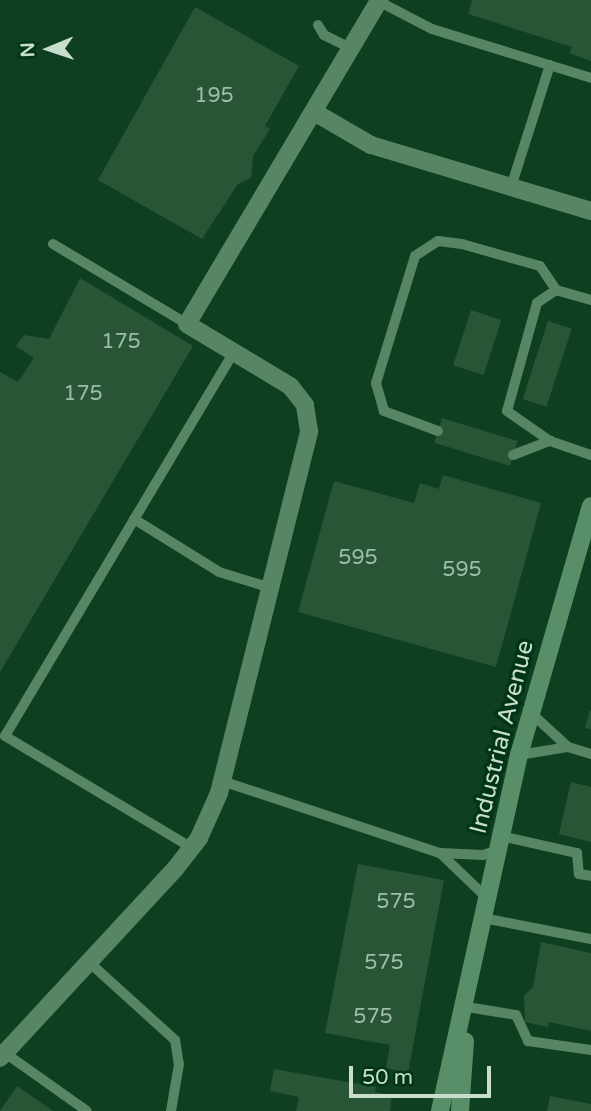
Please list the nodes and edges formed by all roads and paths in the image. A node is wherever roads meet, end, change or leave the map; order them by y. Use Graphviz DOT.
graph roads {
  1 [pos="379,1"];
  2 [pos="318,24"];
  3 [pos="351,48"];
  4 [pos="550,65"];
  5 [pos="591,78"];
  6 [pos="314,112"];
  7 [pos="511,187"];
  8 [pos="591,211"];
  9 [pos="53,244"];
  10 [pos="556,290"];
  11 [pos="591,300"];
  12 [pos="187,324"];
  13 [pos="234,352"];
  14 [pos="438,431"];
  15 [pos="550,441"];
  16 [pos="591,455"];
  17 [pos="513,456"];
  18 [pos="591,506"];
  19 [pos="134,519"];
  20 [pos="271,588"];
  21 [pos="531,713"];
  22 [pos="568,747"];
  23 [pos="591,754"];
  24 [pos="519,755"];
  25 [pos="222,781"];
  26 [pos="500,843"];
  27 [pos="191,848"];
  28 [pos="440,853"];
  29 [pos="591,876"];
  30 [pos="487,898"];
  31 [pos="483,918"];
  32 [pos="591,939"];
  33 [pos="90,962"];
  34 [pos="469,981"];
  35 [pos="467,1007"];
  36 [pos="591,1050"];
  37 [pos="3,1056"];
  38 [pos="87,1111"];
  39 [pos="171,1111"];
  40 [pos="440,1111"];
  41 [pos="460,1111"];
  1 -- 3 [label="street"];
  1 -- 4 [label="lane"];
  2 -- 3 [label="lane"];
  3 -- 6 [label="street"];
  4 -- 5 [label="lane"];
  4 -- 7 [label="lane"];
  6 -- 7 [label="street"];
  6 -- 12 [label="street"];
  7 -- 8 [label="street"];
  9 -- 12 [label="lane"];
  10 -- 11 [label="lane"];
  10 -- 14 [label="lane"];
  10 -- 15 [label="lane"];
  12 -- 13 [label="street"];
  13 -- 19 [label="lane"];
  13 -- 20 [label="street"];
  15 -- 16 [label="lane"];
  15 -- 17 [label="lane"];
  18 -- 21 [label="main road, Industrial Avenue"];
  19 -- 20 [label="lane"];
  19 -- 27 [label="lane"];
  20 -- 25 [label="street"];
  21 -- 22 [label="lane"];
  21 -- 24 [label="main road, Industrial Avenue"];
  22 -- 23 [label="lane"];
  22 -- 24 [label="lane"];
  24 -- 26 [label="main road, Industrial Avenue"];
  25 -- 27 [label="street"];
  25 -- 28 [label="lane"];
  26 -- 28 [label="lane"];
  26 -- 29 [label="lane"];
  26 -- 30 [label="main road, Industrial Avenue"];
  27 -- 33 [label="street"];
  28 -- 30 [label="lane"];
  30 -- 31 [label="main road, Industrial Avenue"];
  31 -- 32 [label="lane"];
  31 -- 34 [label="main road, Industrial Avenue"];
  33 -- 37 [label="street"];
  33 -- 39 [label="lane"];
  34 -- 35 [label="main road, Industrial Avenue"];
  34 -- 40 [label="main road, Industrial Avenue"];
  35 -- 36 [label="lane"];
  35 -- 41 [label="main road, Industrial Avenue"];
  37 -- 38 [label="lane"];
}
